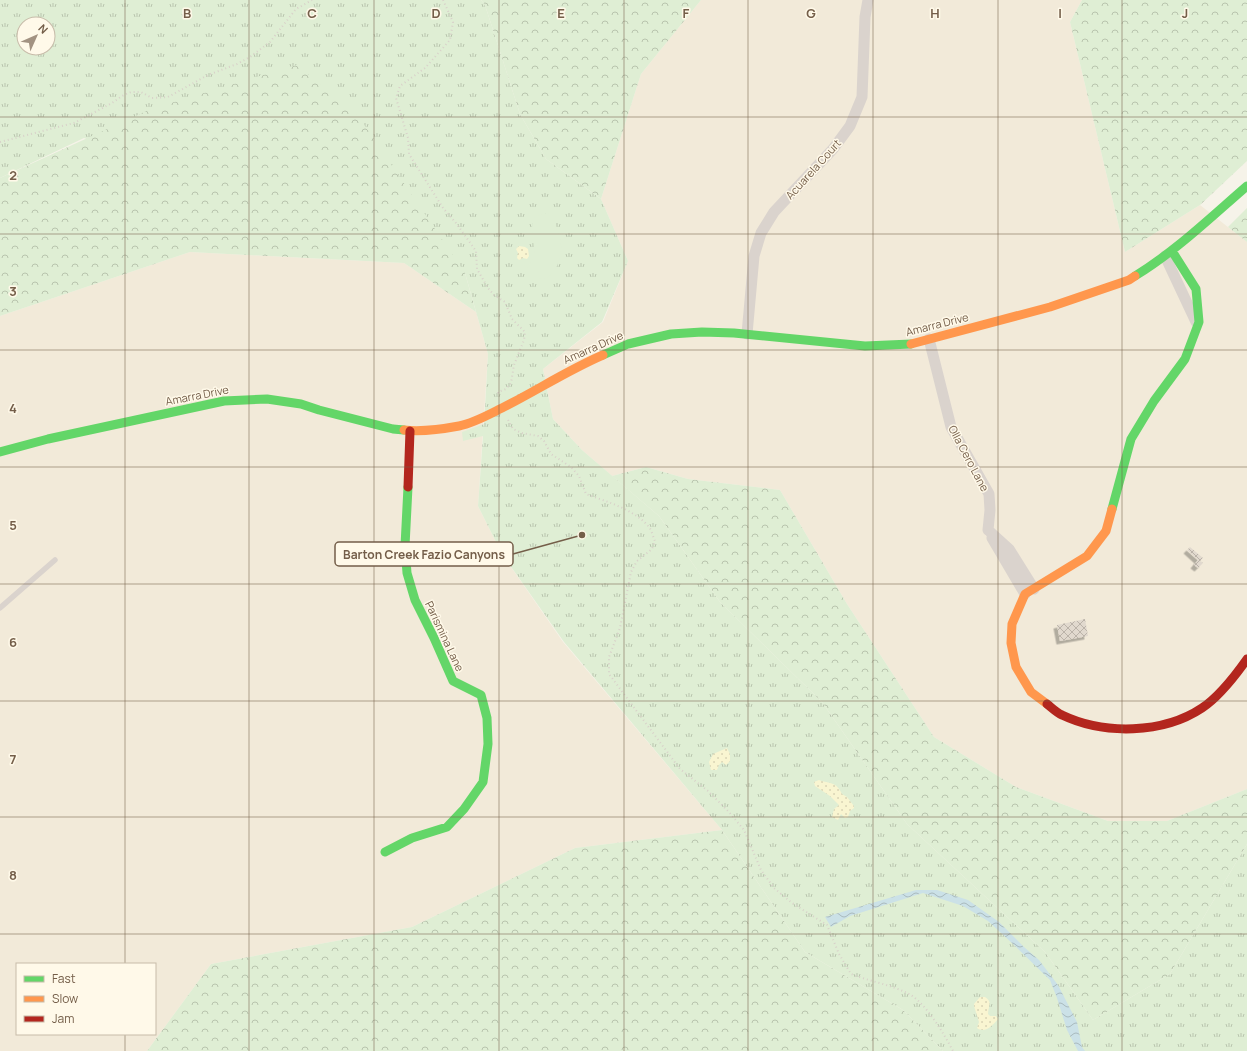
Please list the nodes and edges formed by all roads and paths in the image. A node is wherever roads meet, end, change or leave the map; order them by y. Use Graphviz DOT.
graph roads {
  1 [pos="312,0"];
  2 [pos="443,0"];
  3 [pos="868,0"];
  4 [pos="0,142"];
  5 [pos="1247,186"];
  6 [pos="1168,253"];
  7 [pos="1198,325"];
  8 [pos="747,334"];
  9 [pos="929,339"];
  10 [pos="497,400"];
  11 [pos="508,418"];
  12 [pos="410,431"];
  13 [pos="0,452"];
  14 [pos="55,560"];
  15 [pos="1029,591"];
  16 [pos="0,608"];
  17 [pos="1247,659"];
  18 [pos="385,852"];
  19 [pos="953,1051"];
  1 -- 4 [label="path"];
  2 -- 10 [label="path"];
  3 -- 8 [label="street, Acuarela Court"];
  5 -- 6 [label="street, Amarra Drive"];
  6 -- 7 [label="street"];
  6 -- 9 [label="street, Amarra Drive"];
  7 -- 15 [label="street"];
  8 -- 9 [label="street, Amarra Drive"];
  8 -- 12 [label="street, Amarra Drive"];
  9 -- 15 [label="street, Olla Cero Lane"];
  11 -- 19 [label="path"];
  12 -- 13 [label="street, Amarra Drive"];
  12 -- 18 [label="street, Parismina Lane"];
  14 -- 16 [label="lane"];
  15 -- 17 [label="street"];
}
